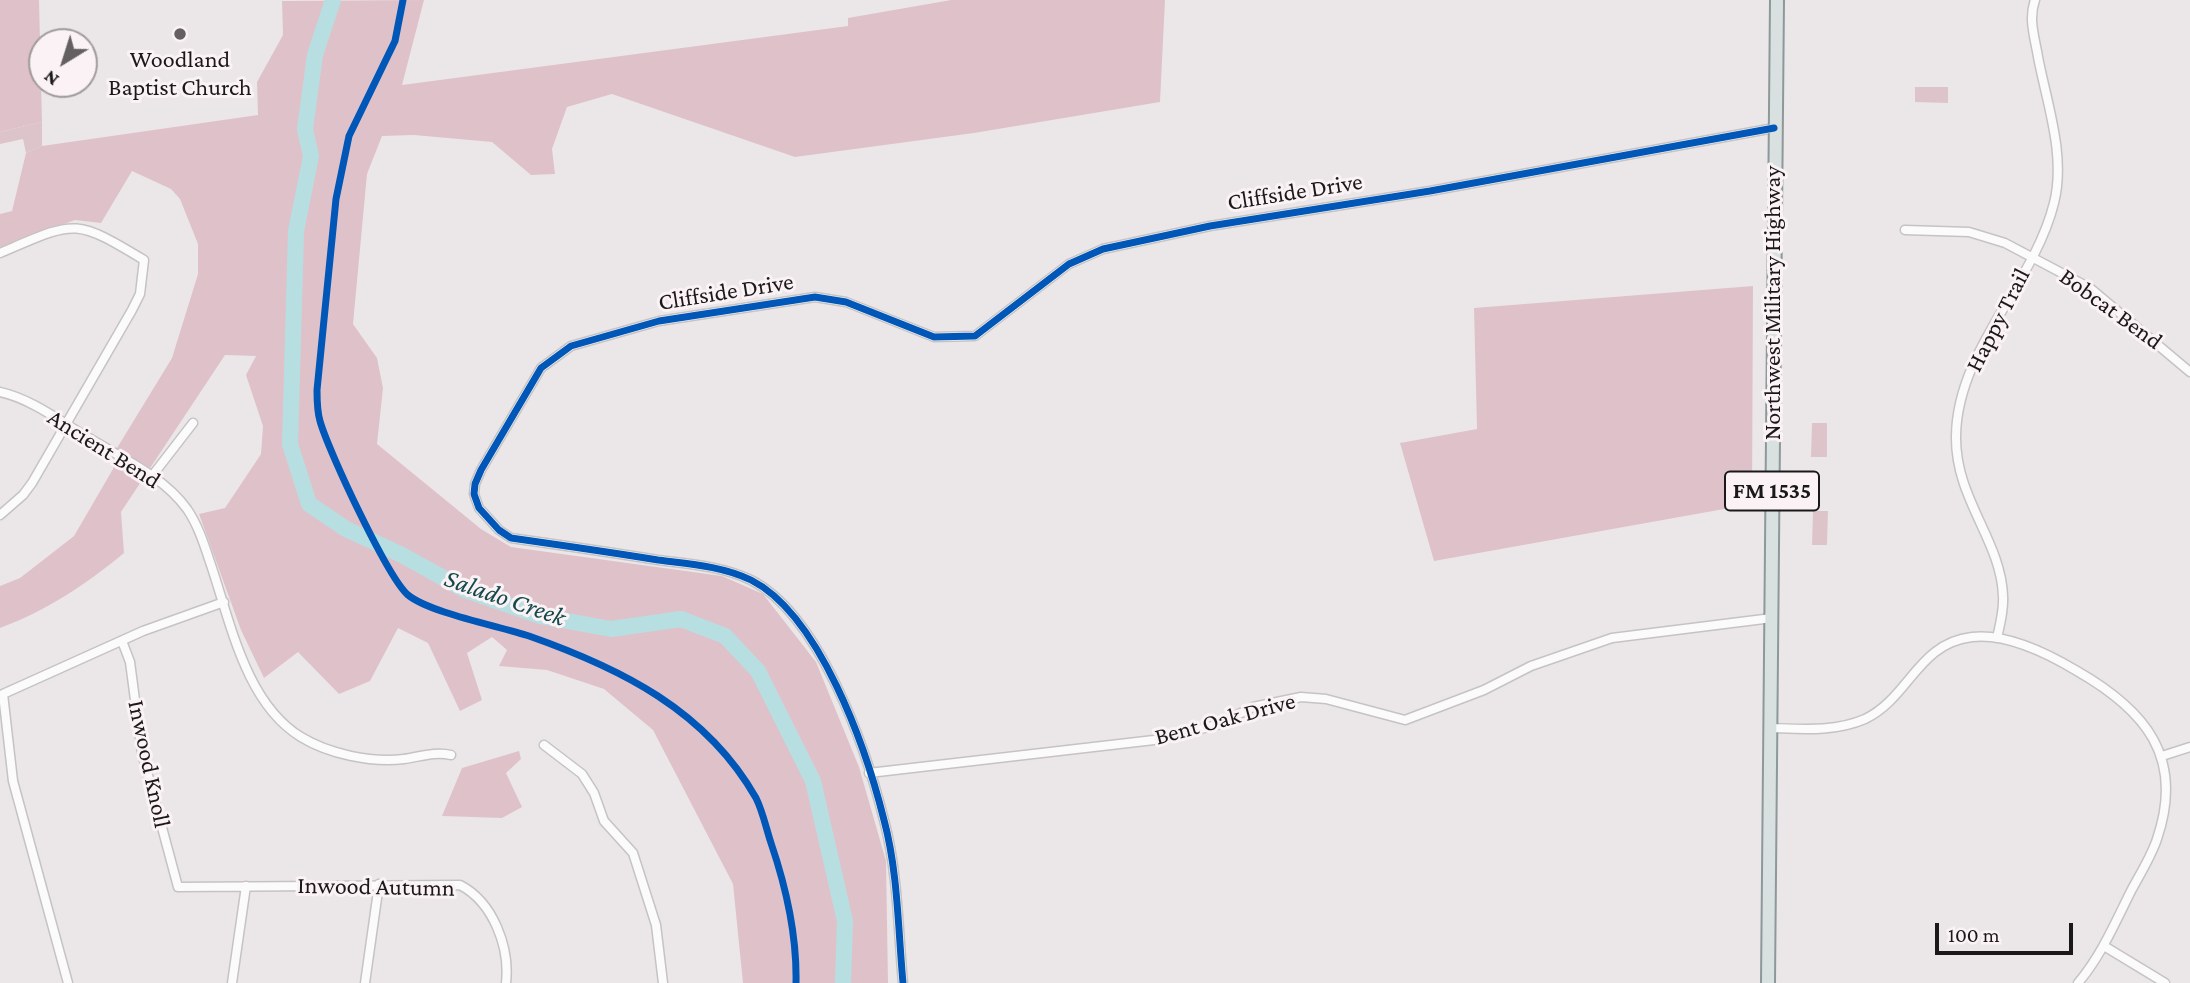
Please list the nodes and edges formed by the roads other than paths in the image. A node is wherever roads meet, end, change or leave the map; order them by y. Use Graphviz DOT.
graph roads {
  1 [pos="1777,0"];
  2 [pos="2035,0"];
  3 [pos="1774,128"];
  4 [pos="1905,230"];
  5 [pos="0,253"];
  6 [pos="2031,257"];
  7 [pos="2190,372"];
  8 [pos="0,392"];
  9 [pos="193,423"];
  10 [pos="65,425"];
  11 [pos="152,476"];
  12 [pos="0,515"];
  13 [pos="224,603"];
  14 [pos="1772,618"];
  15 [pos="1997,638"];
  16 [pos="122,641"];
  17 [pos="1770,727"];
  18 [pos="544,745"];
  19 [pos="2190,747"];
  20 [pos="451,755"];
  21 [pos="2162,756"];
  22 [pos="869,773"];
  23 [pos="379,884"];
  24 [pos="246,886"];
  25 [pos="178,887"];
  26 [pos="2104,946"];
  27 [pos="68,983"];
  28 [pos="233,983"];
  29 [pos="365,983"];
  30 [pos="506,983"];
  31 [pos="663,983"];
  32 [pos="903,983"];
  33 [pos="1768,983"];
  34 [pos="2078,983"];
  35 [pos="2165,983"];
  1 -- 3 [label="main road, Northwest Military Highway / FM 1535"];
  2 -- 6 [label="street, Happy Trail"];
  3 -- 14 [label="main road, Northwest Military Highway / FM 1535"];
  3 -- 22 [label="street, Cliffside Drive"];
  4 -- 6 [label="street, Bobcat Bend"];
  5 -- 10 [label="street"];
  6 -- 7 [label="street, Bobcat Bend"];
  6 -- 15 [label="street, Happy Trail"];
  8 -- 10 [label="street, Ancient Bend"];
  9 -- 11 [label="street"];
  10 -- 11 [label="street, Ancient Bend"];
  10 -- 12 [label="street"];
  11 -- 13 [label="street, Ancient Bend"];
  13 -- 16 [label="street"];
  13 -- 20 [label="street, Ancient Bend"];
  14 -- 17 [label="main road, Northwest Military Highway / FM 1535"];
  14 -- 22 [label="street, Bent Oak Drive"];
  15 -- 17 [label="street"];
  15 -- 21 [label="street"];
  16 -- 25 [label="street, Inwood Knoll"];
  16 -- 27 [label="street"];
  17 -- 33 [label="main road, Northwest Military Highway / FM 1535"];
  18 -- 31 [label="street"];
  19 -- 21 [label="street"];
  21 -- 26 [label="street"];
  22 -- 32 [label="street, Cliffside Drive"];
  23 -- 24 [label="street, Inwood Autumn"];
  23 -- 29 [label="street"];
  23 -- 30 [label="street, Inwood Autumn"];
  24 -- 25 [label="street, Inwood Autumn"];
  24 -- 28 [label="street"];
  26 -- 34 [label="street"];
  26 -- 35 [label="street"];
}
